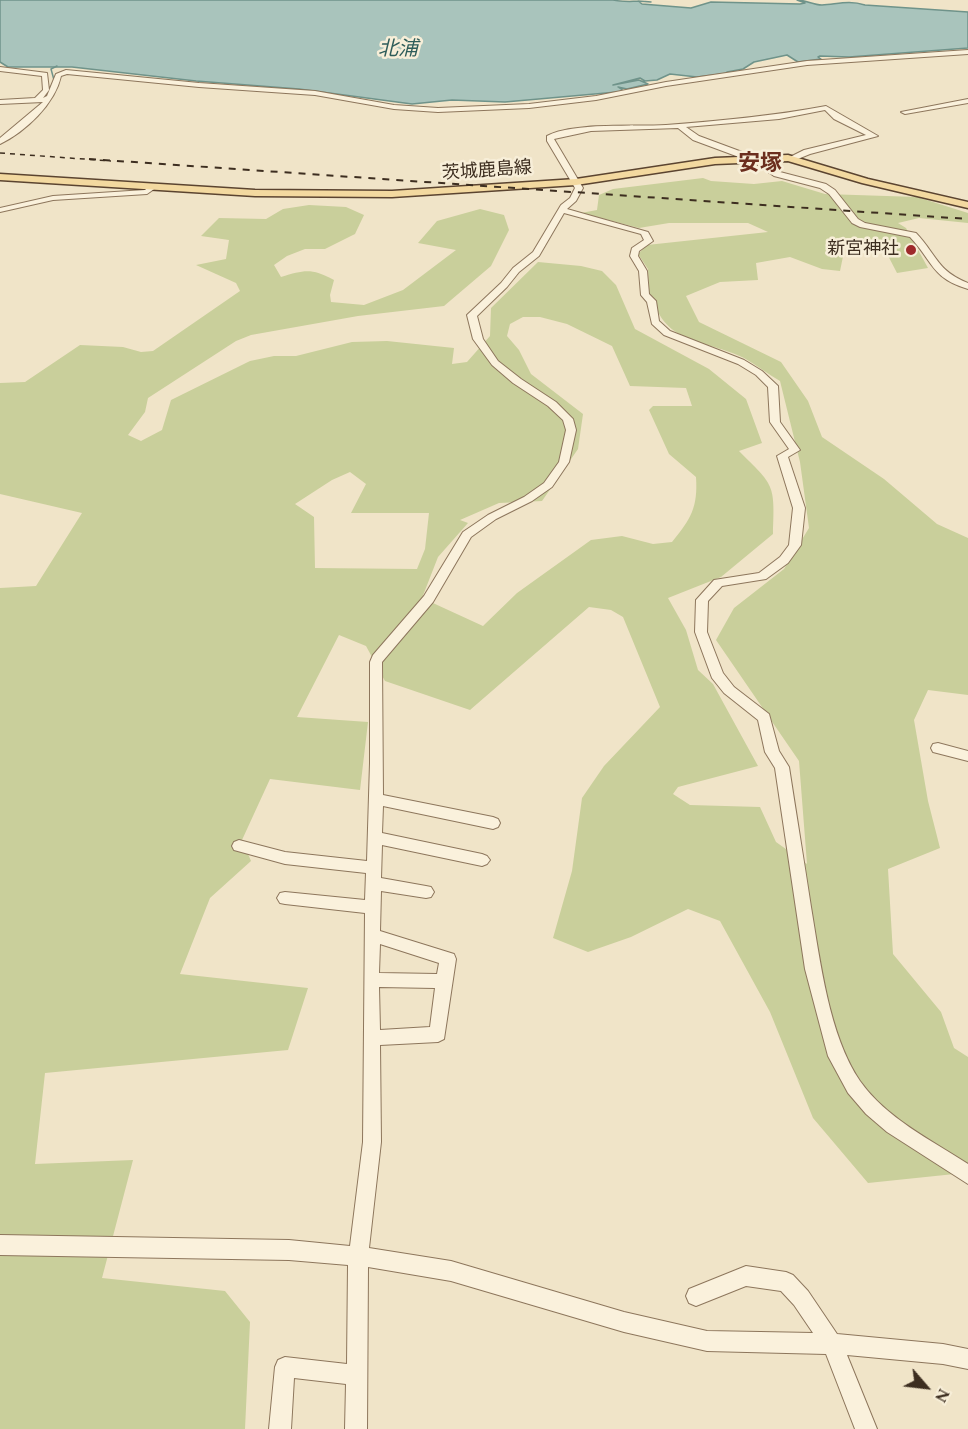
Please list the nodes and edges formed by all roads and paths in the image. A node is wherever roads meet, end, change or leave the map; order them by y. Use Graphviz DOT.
graph roads {
  1 [pos="968,52"];
  2 [pos="0,69"];
  3 [pos="36,100"];
  4 [pos="47,100"];
  5 [pos="968,101"];
  6 [pos="0,102"];
  7 [pos="905,112"];
  8 [pos="680,125"];
  9 [pos="0,142"];
  10 [pos="754,159"];
  11 [pos="793,159"];
  12 [pos="0,177"];
  13 [pos="576,182"];
  14 [pos="153,187"];
  15 [pos="968,205"];
  16 [pos="2,210"];
  17 [pos="563,210"];
  18 [pos="968,286"];
  19 [pos="938,748"];
  20 [pos="968,756"];
  21 [pos="376,799"];
  22 [pos="493,823"];
  23 [pos="374,837"];
  24 [pos="239,846"];
  25 [pos="482,860"];
  26 [pos="373,875"];
  27 [pos="426,892"];
  28 [pos="285,898"];
  29 [pos="372,907"];
  30 [pos="372,935"];
  31 [pos="371,980"];
  32 [pos="444,981"];
  33 [pos="372,1038"];
  34 [pos="968,1175"];
  35 [pos="0,1245"];
  36 [pos="358,1256"];
  37 [pos="696,1296"];
  38 [pos="832,1344"];
  39 [pos="968,1359"];
  40 [pos="355,1375"];
  41 [pos="280,1429"];
  42 [pos="356,1429"];
  43 [pos="866,1429"];
  1 -- 4 [label="street"];
  2 -- 3 [label="street"];
  3 -- 4 [label="street"];
  3 -- 6 [label="street"];
  4 -- 9 [label="street"];
  5 -- 7 [label="street"];
  8 -- 10 [label="street"];
  8 -- 11 [label="street"];
  8 -- 13 [label="street"];
  10 -- 11 [label="main road, 茨城鹿島線"];
  10 -- 13 [label="main road, 茨城鹿島線"];
  10 -- 18 [label="street"];
  11 -- 15 [label="main road, 茨城鹿島線"];
  12 -- 14 [label="main road, 茨城鹿島線"];
  13 -- 14 [label="main road, 茨城鹿島線"];
  13 -- 17 [label="street"];
  14 -- 16 [label="street"];
  17 -- 21 [label="street"];
  17 -- 34 [label="street"];
  19 -- 20 [label="street"];
  21 -- 22 [label="street"];
  21 -- 23 [label="street"];
  23 -- 25 [label="street"];
  23 -- 26 [label="street"];
  24 -- 26 [label="street"];
  26 -- 27 [label="street"];
  26 -- 29 [label="street"];
  28 -- 29 [label="street"];
  29 -- 30 [label="street"];
  30 -- 31 [label="street"];
  30 -- 32 [label="street"];
  31 -- 32 [label="street"];
  31 -- 33 [label="street"];
  32 -- 33 [label="street"];
  33 -- 36 [label="street"];
  35 -- 36 [label="street"];
  36 -- 38 [label="street"];
  36 -- 40 [label="street"];
  37 -- 38 [label="street"];
  38 -- 39 [label="street"];
  38 -- 43 [label="street"];
  40 -- 41 [label="street"];
  40 -- 42 [label="street"];
}
